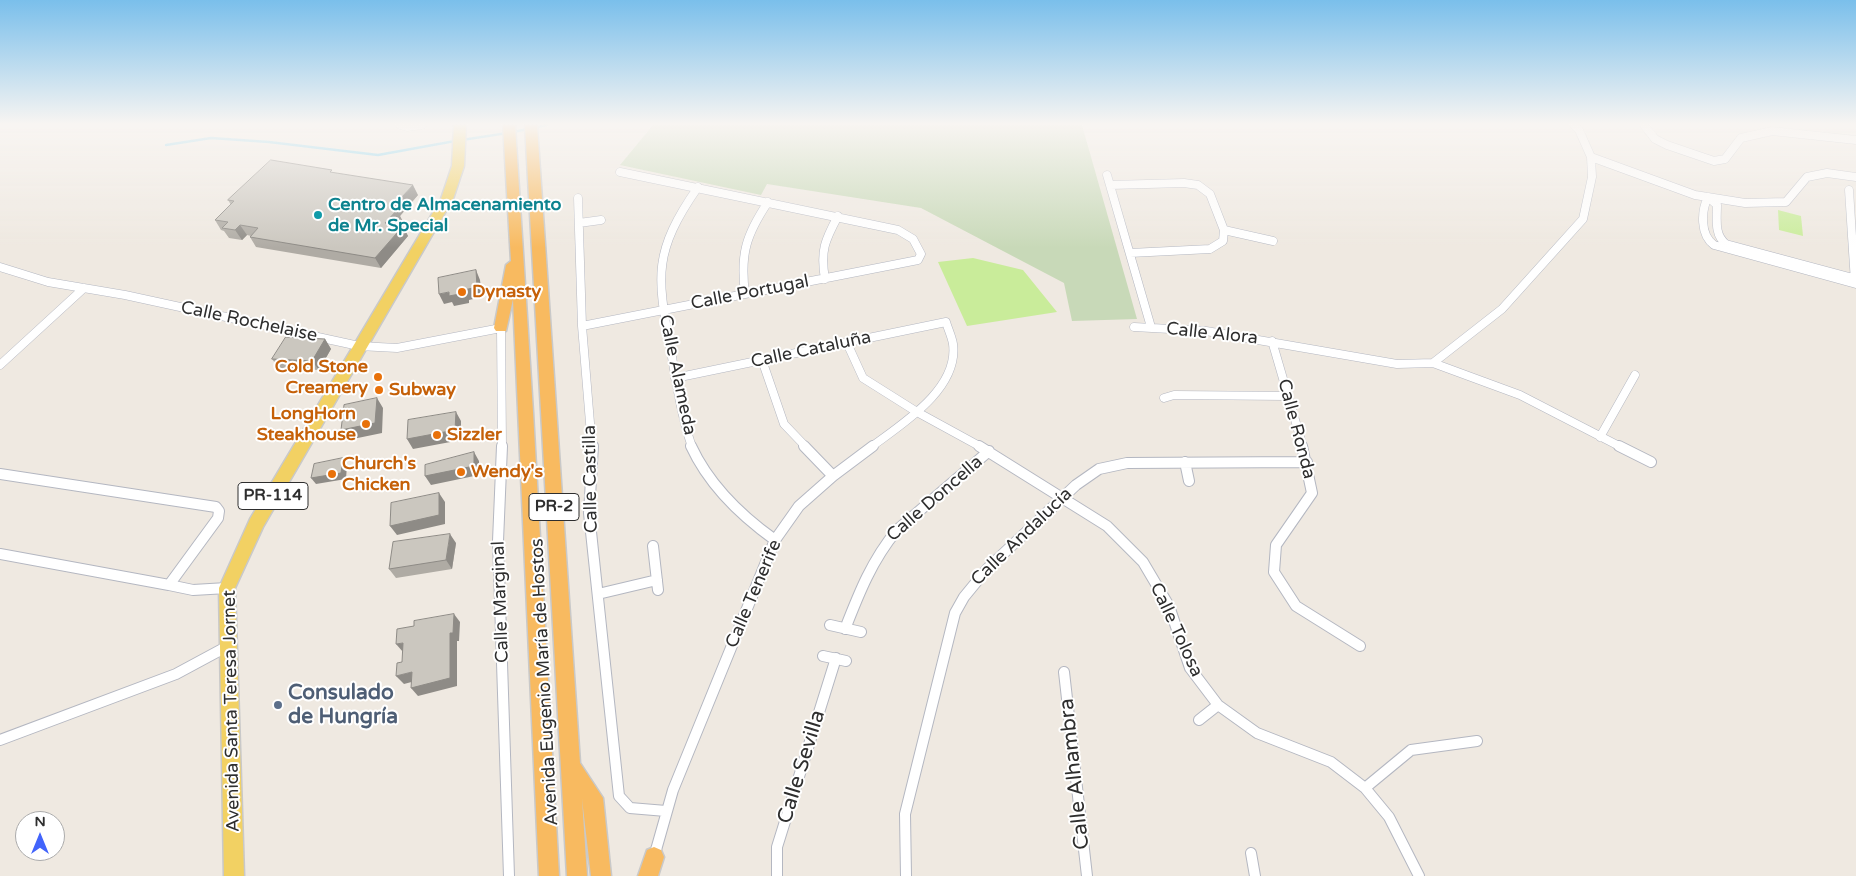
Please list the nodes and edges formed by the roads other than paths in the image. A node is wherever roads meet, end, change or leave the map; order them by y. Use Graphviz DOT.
graph roads {
  1 [pos="458,166"];
  2 [pos="511,166"];
  3 [pos="534,166"];
  4 [pos="1591,166"];
  5 [pos="1616,166"];
  6 [pos="620,172"];
  7 [pos="1107,175"];
  8 [pos="1856,177"];
  9 [pos="1110,185"];
  10 [pos="698,187"];
  11 [pos="1849,190"];
  12 [pos="1708,197"];
  13 [pos="578,198"];
  14 [pos="768,202"];
  15 [pos="838,216"];
  16 [pos="600,220"];
  17 [pos="579,223"];
  18 [pos="1224,230"];
  19 [pos="1719,238"];
  20 [pos="1708,240"];
  21 [pos="1273,241"];
  22 [pos="516,242"];
  23 [pos="1130,253"];
  24 [pos="0,267"];
  25 [pos="825,279"];
  26 [pos="1856,281"];
  27 [pos="84,288"];
  28 [pos="745,294"];
  29 [pos="663,310"];
  30 [pos="946,322"];
  31 [pos="582,326"];
  32 [pos="1134,327"];
  33 [pos="500,328"];
  34 [pos="1151,328"];
  35 [pos="1272,341"];
  36 [pos="847,342"];
  37 [pos="359,346"];
  38 [pos="762,360"];
  39 [pos="1433,363"];
  40 [pos="0,365"];
  41 [pos="1635,375"];
  42 [pos="676,378"];
  43 [pos="1287,396"];
  44 [pos="1164,398"];
  45 [pos="917,412"];
  46 [pos="1600,437"];
  47 [pos="989,452"];
  48 [pos="1185,462"];
  49 [pos="1307,462"];
  50 [pos="1651,462"];
  51 [pos="0,474"];
  52 [pos="833,476"];
  53 [pos="1189,481"];
  54 [pos="1064,497"];
  55 [pos="776,540"];
  56 [pos="653,546"];
  57 [pos="0,554"];
  58 [pos="169,586"];
  59 [pos="227,588"];
  60 [pos="598,594"];
  61 [pos="830,625"];
  62 [pos="846,629"];
  63 [pos="861,632"];
  64 [pos="228,646"];
  65 [pos="1360,646"];
  66 [pos="823,656"];
  67 [pos="1064,672"];
  68 [pos="1218,705"];
  69 [pos="1199,720"];
  70 [pos="0,740"];
  71 [pos="1477,741"];
  72 [pos="570,766"];
  73 [pos="1365,788"];
  74 [pos="666,810"];
  75 [pos="1251,853"];
  76 [pos="654,866"];
  77 [pos="234,876"];
  78 [pos="510,876"];
  79 [pos="549,876"];
  80 [pos="577,876"];
  81 [pos="601,876"];
  82 [pos="648,876"];
  83 [pos="777,876"];
  84 [pos="906,876"];
  85 [pos="1086,876"];
  86 [pos="1255,876"];
  87 [pos="1419,876"];
  1 -- 37 [label="main road, Avenida Santa Teresa Jornet / PR-114"];
  2 -- 22 [label="highway, Avenida Eugenio María de Hostos / PR-2"];
  3 -- 72 [label="highway, Avenida Eugenio María de Hostos / PR-2"];
  4 -- 39 [label="street"];
  5 -- 12 [label="street"];
  6 -- 10 [label="street"];
  7 -- 9 [label="street"];
  8 -- 12 [label="street"];
  9 -- 18 [label="street"];
  9 -- 23 [label="street"];
  10 -- 14 [label="street"];
  10 -- 29 [label="street, Calle Alameda"];
  11 -- 26 [label="street"];
  12 -- 19 [label="street"];
  12 -- 20 [label="street"];
  13 -- 17 [label="street, Calle Castilla"];
  14 -- 15 [label="street"];
  14 -- 28 [label="street"];
  15 -- 25 [label="street"];
  15 -- 25 [label="street, Calle Portugal"];
  16 -- 17 [label="street"];
  17 -- 31 [label="street, Calle Castilla"];
  18 -- 21 [label="street"];
  18 -- 23 [label="street"];
  19 -- 20 [label="street"];
  19 -- 26 [label="street"];
  20 -- 26 [label="street"];
  22 -- 33 [label="highway"];
  22 -- 79 [label="highway, Avenida Eugenio María de Hostos / PR-2"];
  23 -- 34 [label="street"];
  24 -- 27 [label="street, Calle Rochelaise"];
  25 -- 28 [label="street, Calle Portugal"];
  27 -- 37 [label="street, Calle Rochelaise"];
  27 -- 40 [label="street"];
  28 -- 29 [label="street, Calle Portugal"];
  29 -- 31 [label="street, Calle Portugal"];
  29 -- 42 [label="street, Calle Alameda"];
  30 -- 36 [label="street, Calle Cataluña"];
  30 -- 45 [label="street, Calle Tenerife"];
  31 -- 60 [label="street, Calle Castilla"];
  32 -- 34 [label="street, Calle Alora"];
  33 -- 37 [label="street, Calle Rochelaise"];
  33 -- 78 [label="street, Calle Marginal"];
  34 -- 35 [label="street, Calle Alora"];
  35 -- 39 [label="street, Calle Alora"];
  35 -- 43 [label="street, Calle Ronda"];
  36 -- 38 [label="street, Calle Cataluña"];
  36 -- 45 [label="street, Calle Tolosa"];
  37 -- 59 [label="main road, Avenida Santa Teresa Jornet / PR-114"];
  38 -- 42 [label="street, Calle Cataluña"];
  38 -- 52 [label="street"];
  39 -- 46 [label="street"];
  41 -- 46 [label="street"];
  42 -- 55 [label="street, Calle Alameda"];
  43 -- 44 [label="street"];
  43 -- 49 [label="street, Calle Ronda"];
  45 -- 47 [label="street, Calle Tolosa"];
  45 -- 52 [label="street, Calle Tenerife"];
  46 -- 50 [label="street"];
  47 -- 54 [label="street, Calle Tolosa"];
  47 -- 62 [label="street, Calle Doncella"];
  48 -- 49 [label="street, Calle Andalucía"];
  48 -- 53 [label="street"];
  48 -- 54 [label="street, Calle Andalucía"];
  49 -- 65 [label="street, Calle Ronda"];
  51 -- 58 [label="street"];
  52 -- 55 [label="street, Calle Tenerife"];
  54 -- 68 [label="street, Calle Tolosa"];
  54 -- 84 [label="street, Calle Andalucía"];
  55 -- 74 [label="street, Calle Tenerife"];
  56 -- 60 [label="street"];
  57 -- 58 [label="street"];
  58 -- 59 [label="street"];
  59 -- 64 [label="main road, Avenida Santa Teresa Jornet / PR-114"];
  60 -- 74 [label="street, Calle Castilla"];
  61 -- 62 [label="street"];
  62 -- 63 [label="street"];
  64 -- 70 [label="street"];
  64 -- 77 [label="main road, Avenida Santa Teresa Jornet / PR-114"];
  66 -- 83 [label="street, Calle Sevilla"];
  67 -- 85 [label="street, Calle Alhambra"];
  68 -- 69 [label="street"];
  68 -- 73 [label="street, Calle Tolosa"];
  71 -- 73 [label="street"];
  72 -- 80 [label="highway, Avenida Eugenio María de Hostos / PR-2"];
  72 -- 81 [label="highway"];
  73 -- 87 [label="street, Calle Tolosa"];
  74 -- 76 [label="street"];
  75 -- 86 [label="street"];
  76 -- 82 [label="highway"];
}
